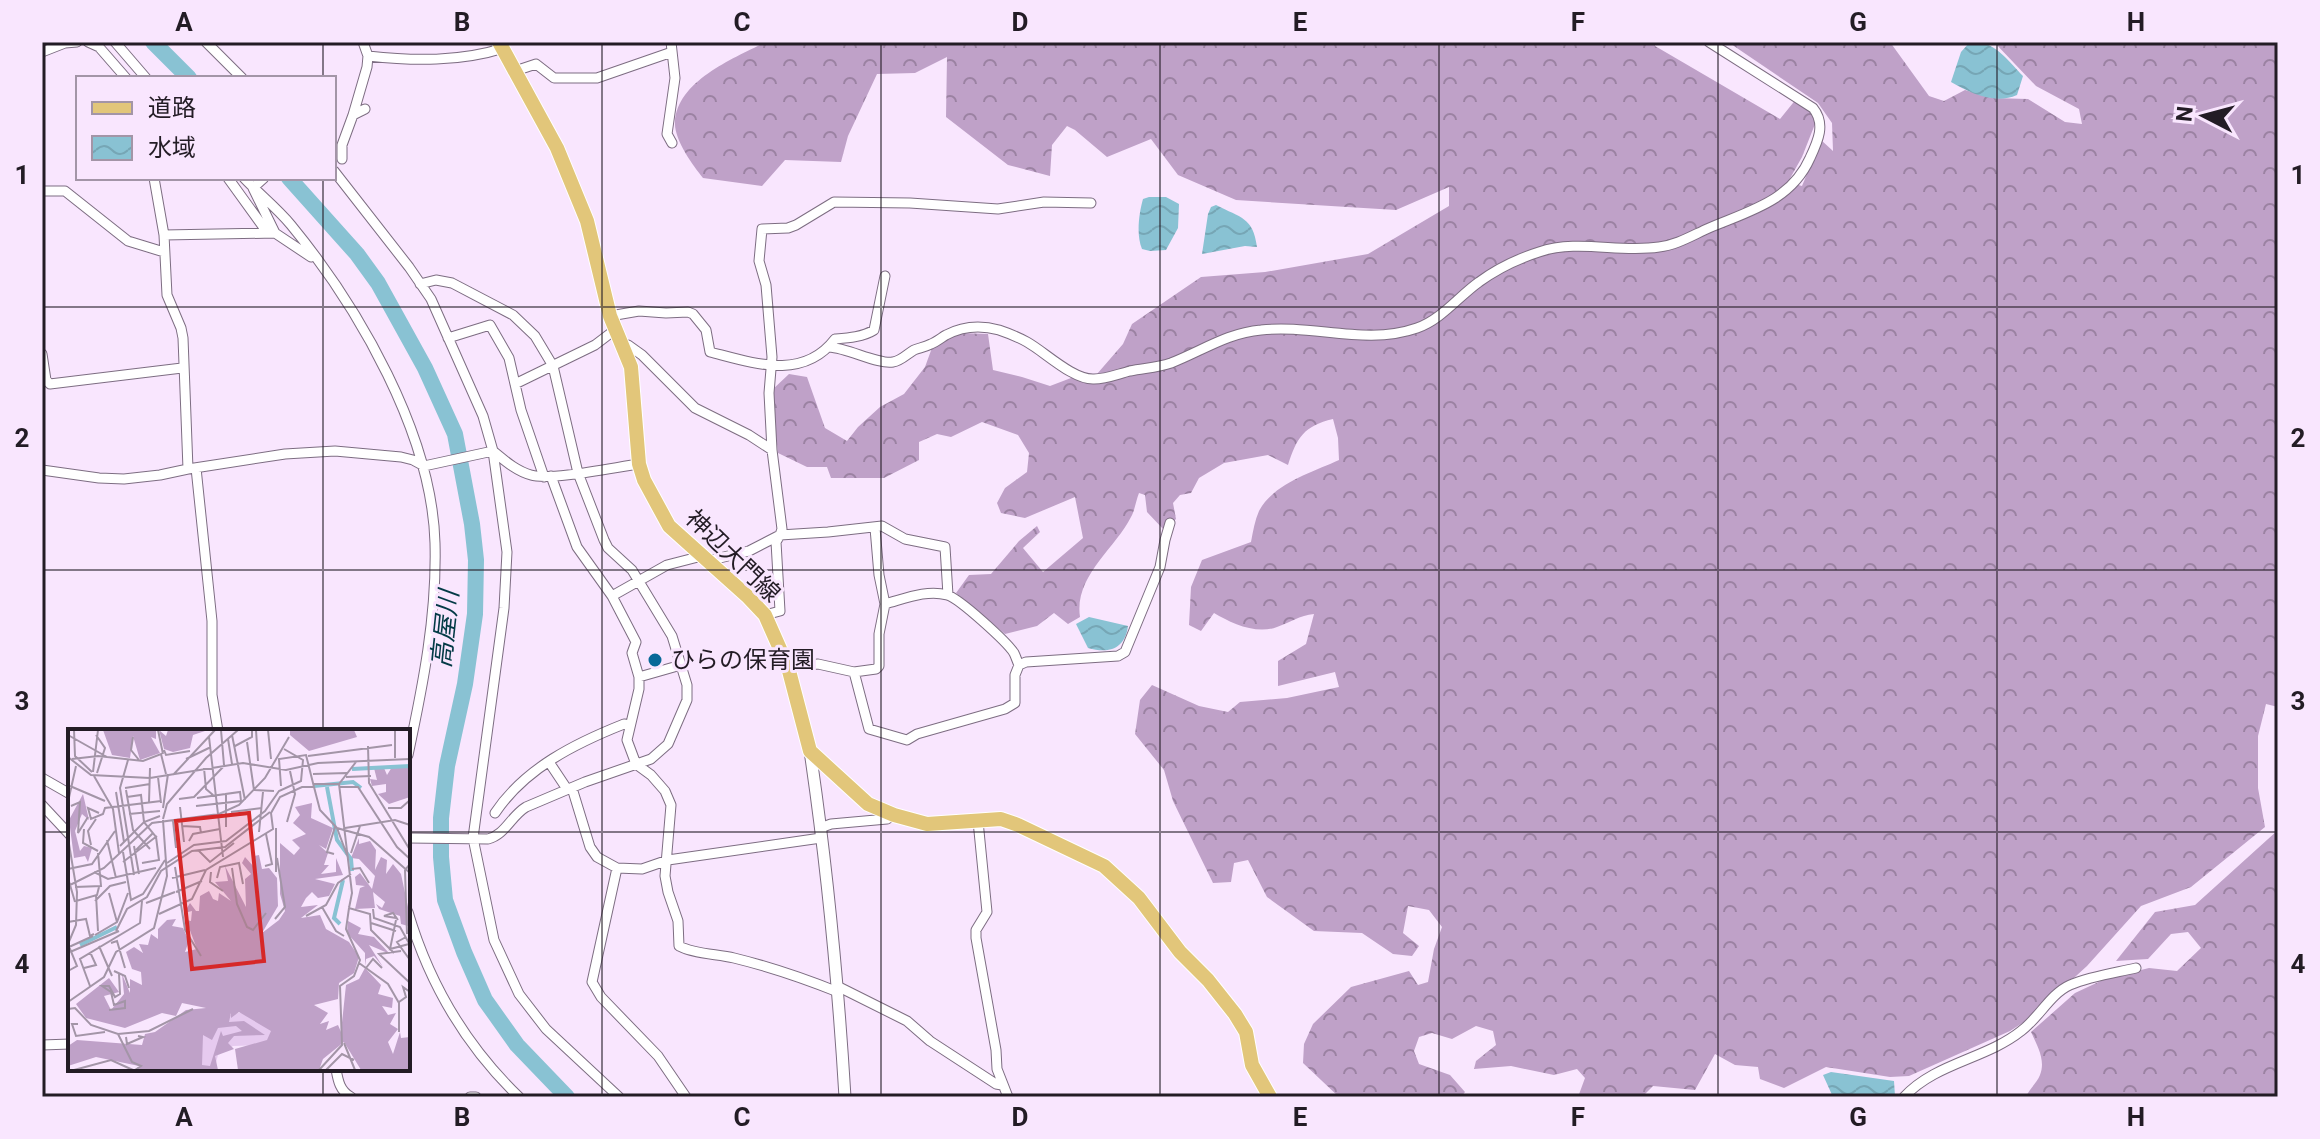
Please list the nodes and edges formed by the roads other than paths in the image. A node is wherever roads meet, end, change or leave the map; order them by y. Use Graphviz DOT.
graph roads {
  1 [pos="77,42"];
  2 [pos="88,42"];
  3 [pos="115,42"];
  4 [pos="206,42"];
  5 [pos="363,42"];
  6 [pos="1709,42"];
  7 [pos="100,44"];
  8 [pos="501,45"];
  9 [pos="671,47"];
  10 [pos="42,52"];
  11 [pos="368,56"];
  12 [pos="515,71"];
  13 [pos="124,76"];
  14 [pos="144,76"];
  15 [pos="240,76"];
  16 [pos="365,109"];
  17 [pos="353,115"];
  18 [pos="672,143"];
  19 [pos="338,145"];
  20 [pos="342,159"];
  21 [pos="336,173"];
  22 [pos="154,180"];
  23 [pos="230,180"];
  24 [pos="246,180"];
  25 [pos="262,180"];
  26 [pos="254,187"];
  27 [pos="42,191"];
  28 [pos="1091,203"];
  29 [pos="271,233"];
  30 [pos="164,235"];
  31 [pos="164,252"];
  32 [pos="317,260"];
  33 [pos="885,276"];
  34 [pos="420,284"];
  35 [pos="613,323"];
  36 [pos="448,338"];
  37 [pos="623,346"];
  38 [pos="829,347"];
  39 [pos="42,354"];
  40 [pos="771,365"];
  41 [pos="553,366"];
  42 [pos="182,368"];
  43 [pos="515,384"];
  44 [pos="772,450"];
  45 [pos="491,451"];
  46 [pos="639,464"];
  47 [pos="425,466"];
  48 [pos="192,468"];
  49 [pos="42,470"];
  50 [pos="578,473"];
  51 [pos="547,476"];
  52 [pos="1170,523"];
  53 [pos="875,528"];
  54 [pos="780,535"];
  55 [pos="705,558"];
  56 [pos="639,581"];
  57 [pos="948,595"];
  58 [pos="612,596"];
  59 [pos="885,604"];
  60 [pos="765,615"];
  61 [pos="681,665"];
  62 [pos="1019,665"];
  63 [pos="788,667"];
  64 [pos="854,672"];
  65 [pos="639,677"];
  66 [pos="629,725"];
  67 [pos="218,729"];
  68 [pos="410,746"];
  69 [pos="810,751"];
  70 [pos="549,762"];
  71 [pos="636,764"];
  72 [pos="42,778"];
  73 [pos="569,788"];
  74 [pos="68,793"];
  75 [pos="42,805"];
  76 [pos="495,813"];
  77 [pos="894,815"];
  78 [pos="978,821"];
  79 [pos="68,833"];
  80 [pos="821,833"];
  81 [pos="410,838"];
  82 [pos="471,838"];
  83 [pos="668,860"];
  84 [pos="617,868"];
  85 [pos="410,918"];
  86 [pos="2136,968"];
  87 [pos="837,989"];
  88 [pos="68,1044"];
  89 [pos="42,1045"];
  90 [pos="336,1071"];
  91 [pos="1002,1085"];
  92 [pos="351,1097"];
  93 [pos="470,1097"];
  94 [pos="476,1097"];
  95 [pos="519,1097"];
  96 [pos="619,1097"];
  97 [pos="686,1097"];
  98 [pos="845,1097"];
  99 [pos="1008,1097"];
  100 [pos="1270,1097"];
  101 [pos="1904,1097"];
  1 -- 10 [label="street"];
  2 -- 7 [label="street"];
  3 -- 14 [label="street"];
  4 -- 15 [label="street"];
  5 -- 11 [label="street"];
  6 -- 38 [label="street"];
  7 -- 13 [label="street"];
  8 -- 11 [label="street"];
  8 -- 12 [label="main road, 神辺大門線"];
  9 -- 12 [label="street"];
  9 -- 18 [label="street"];
  11 -- 17 [label="street"];
  12 -- 35 [label="main road, 神辺大門線"];
  16 -- 17 [label="street"];
  17 -- 19 [label="street"];
  19 -- 20 [label="street"];
  21 -- 34 [label="street"];
  22 -- 30 [label="street"];
  23 -- 29 [label="street"];
  24 -- 26 [label="street"];
  25 -- 26 [label="street"];
  26 -- 29 [label="street"];
  26 -- 32 [label="street"];
  27 -- 31 [label="street"];
  28 -- 40 [label="street"];
  29 -- 30 [label="street"];
  29 -- 32 [label="street"];
  30 -- 31 [label="street"];
  31 -- 42 [label="street"];
  32 -- 47 [label="street"];
  33 -- 38 [label="street"];
  34 -- 36 [label="street"];
  34 -- 41 [label="street"];
  35 -- 37 [label="main road, 神辺大門線"];
  35 -- 40 [label="street"];
  35 -- 41 [label="street"];
  36 -- 43 [label="street"];
  36 -- 45 [label="street"];
  37 -- 44 [label="street"];
  37 -- 46 [label="main road, 神辺大門線"];
  38 -- 40 [label="street"];
  39 -- 42 [label="street"];
  40 -- 44 [label="street"];
  41 -- 43 [label="street"];
  41 -- 50 [label="street"];
  42 -- 48 [label="street"];
  43 -- 51 [label="street"];
  44 -- 54 [label="street"];
  45 -- 47 [label="street"];
  45 -- 51 [label="street"];
  45 -- 82 [label="street"];
  46 -- 50 [label="street"];
  46 -- 55 [label="main road, 神辺大門線"];
  47 -- 48 [label="street"];
  47 -- 68 [label="street"];
  48 -- 49 [label="street"];
  48 -- 67 [label="street"];
  50 -- 51 [label="street"];
  50 -- 56 [label="street"];
  51 -- 58 [label="street"];
  52 -- 62 [label="street"];
  53 -- 54 [label="street"];
  53 -- 57 [label="street"];
  53 -- 59 [label="street"];
  54 -- 55 [label="street"];
  54 -- 60 [label="street"];
  55 -- 56 [label="street"];
  55 -- 60 [label="main road, 神辺大門線"];
  56 -- 58 [label="street"];
  56 -- 61 [label="street"];
  57 -- 59 [label="street"];
  57 -- 62 [label="street"];
  58 -- 65 [label="street"];
  59 -- 64 [label="street"];
  60 -- 63 [label="main road, 神辺大門線"];
  61 -- 65 [label="street"];
  61 -- 71 [label="street"];
  62 -- 64 [label="street"];
  63 -- 64 [label="street"];
  63 -- 69 [label="main road, 神辺大門線"];
  65 -- 66 [label="street"];
  66 -- 70 [label="street"];
  66 -- 71 [label="street"];
  69 -- 77 [label="main road"];
  69 -- 80 [label="street"];
  70 -- 73 [label="street"];
  70 -- 76 [label="street"];
  71 -- 73 [label="street"];
  71 -- 83 [label="street"];
  72 -- 74 [label="street"];
  73 -- 82 [label="street"];
  73 -- 84 [label="street"];
  75 -- 79 [label="street"];
  77 -- 78 [label="main road"];
  77 -- 80 [label="street"];
  78 -- 91 [label="street"];
  78 -- 100 [label="main road"];
  80 -- 83 [label="street"];
  80 -- 87 [label="street"];
  81 -- 82 [label="street"];
  82 -- 96 [label="street"];
  83 -- 84 [label="street"];
  83 -- 87 [label="street"];
  84 -- 97 [label="street"];
  85 -- 95 [label="street"];
  86 -- 101 [label="street"];
  87 -- 91 [label="street"];
  87 -- 98 [label="street"];
  88 -- 89 [label="street"];
  90 -- 92 [label="street"];
  91 -- 99 [label="street"];
  93 -- 94 [label="street"];
}
